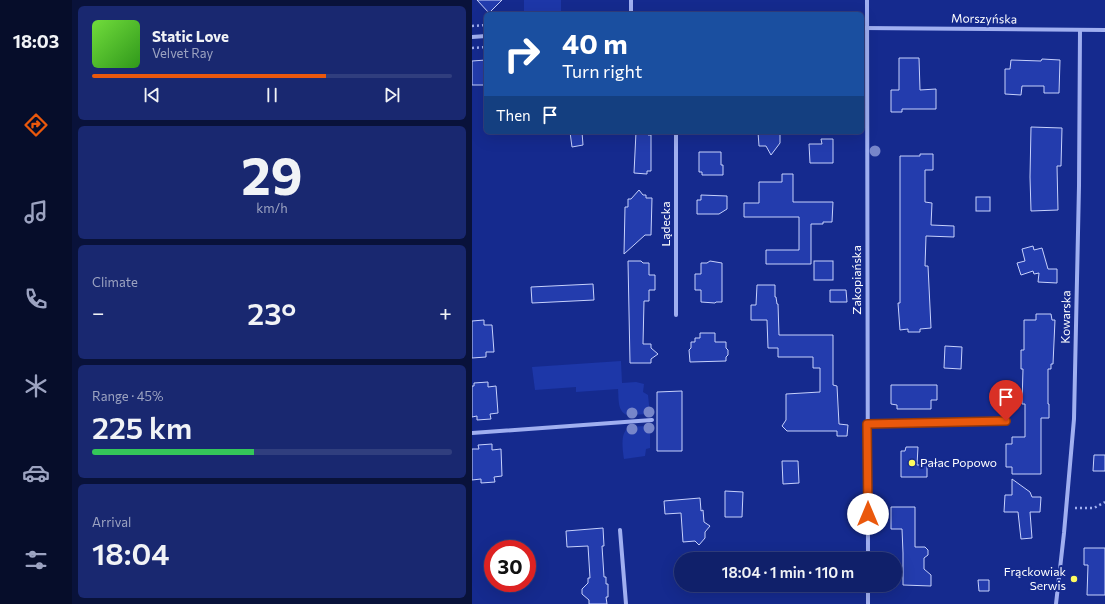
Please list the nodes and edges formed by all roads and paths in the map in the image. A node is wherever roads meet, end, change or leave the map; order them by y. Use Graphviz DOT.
graph roads {
  1 [pos="631,0"];
  2 [pos="866,0"];
  3 [pos="631,12"];
  4 [pos="484,25"];
  5 [pos="472,26"];
  6 [pos="864,28"];
  7 [pos="1080,30"];
  8 [pos="1105,30"];
  9 [pos="484,36"];
  10 [pos="472,37"];
  11 [pos="484,47"];
  12 [pos="472,48"];
  13 [pos="676,134"];
  14 [pos="676,315"];
  15 [pos="652,420"];
  16 [pos="1006,421"];
  17 [pos="867,424"];
  18 [pos="472,433"];
  19 [pos="1105,502"];
  20 [pos="1066,508"];
  21 [pos="620,530"];
  22 [pos="868,552"];
  23 [pos="868,592"];
  24 [pos="626,604"];
  25 [pos="868,604"];
  26 [pos="1056,604"];
  1 -- 3 [label="street"];
  2 -- 6 [label="street, Zakopiańska"];
  4 -- 5 [label="path"];
  6 -- 7 [label="street, Morszyńska"];
  6 -- 17 [label="street, Zakopiańska"];
  7 -- 8 [label="street, Morszyńska"];
  7 -- 20 [label="street, Kowarska"];
  9 -- 10 [label="street"];
  11 -- 12 [label="path"];
  13 -- 14 [label="street, Lądecka"];
  15 -- 18 [label="street"];
  16 -- 17 [label="street"];
  17 -- 22 [label="street, Zakopiańska"];
  19 -- 20 [label="path"];
  20 -- 26 [label="street, Kowarska"];
  21 -- 24 [label="street"];
  23 -- 25 [label="street"];
}
